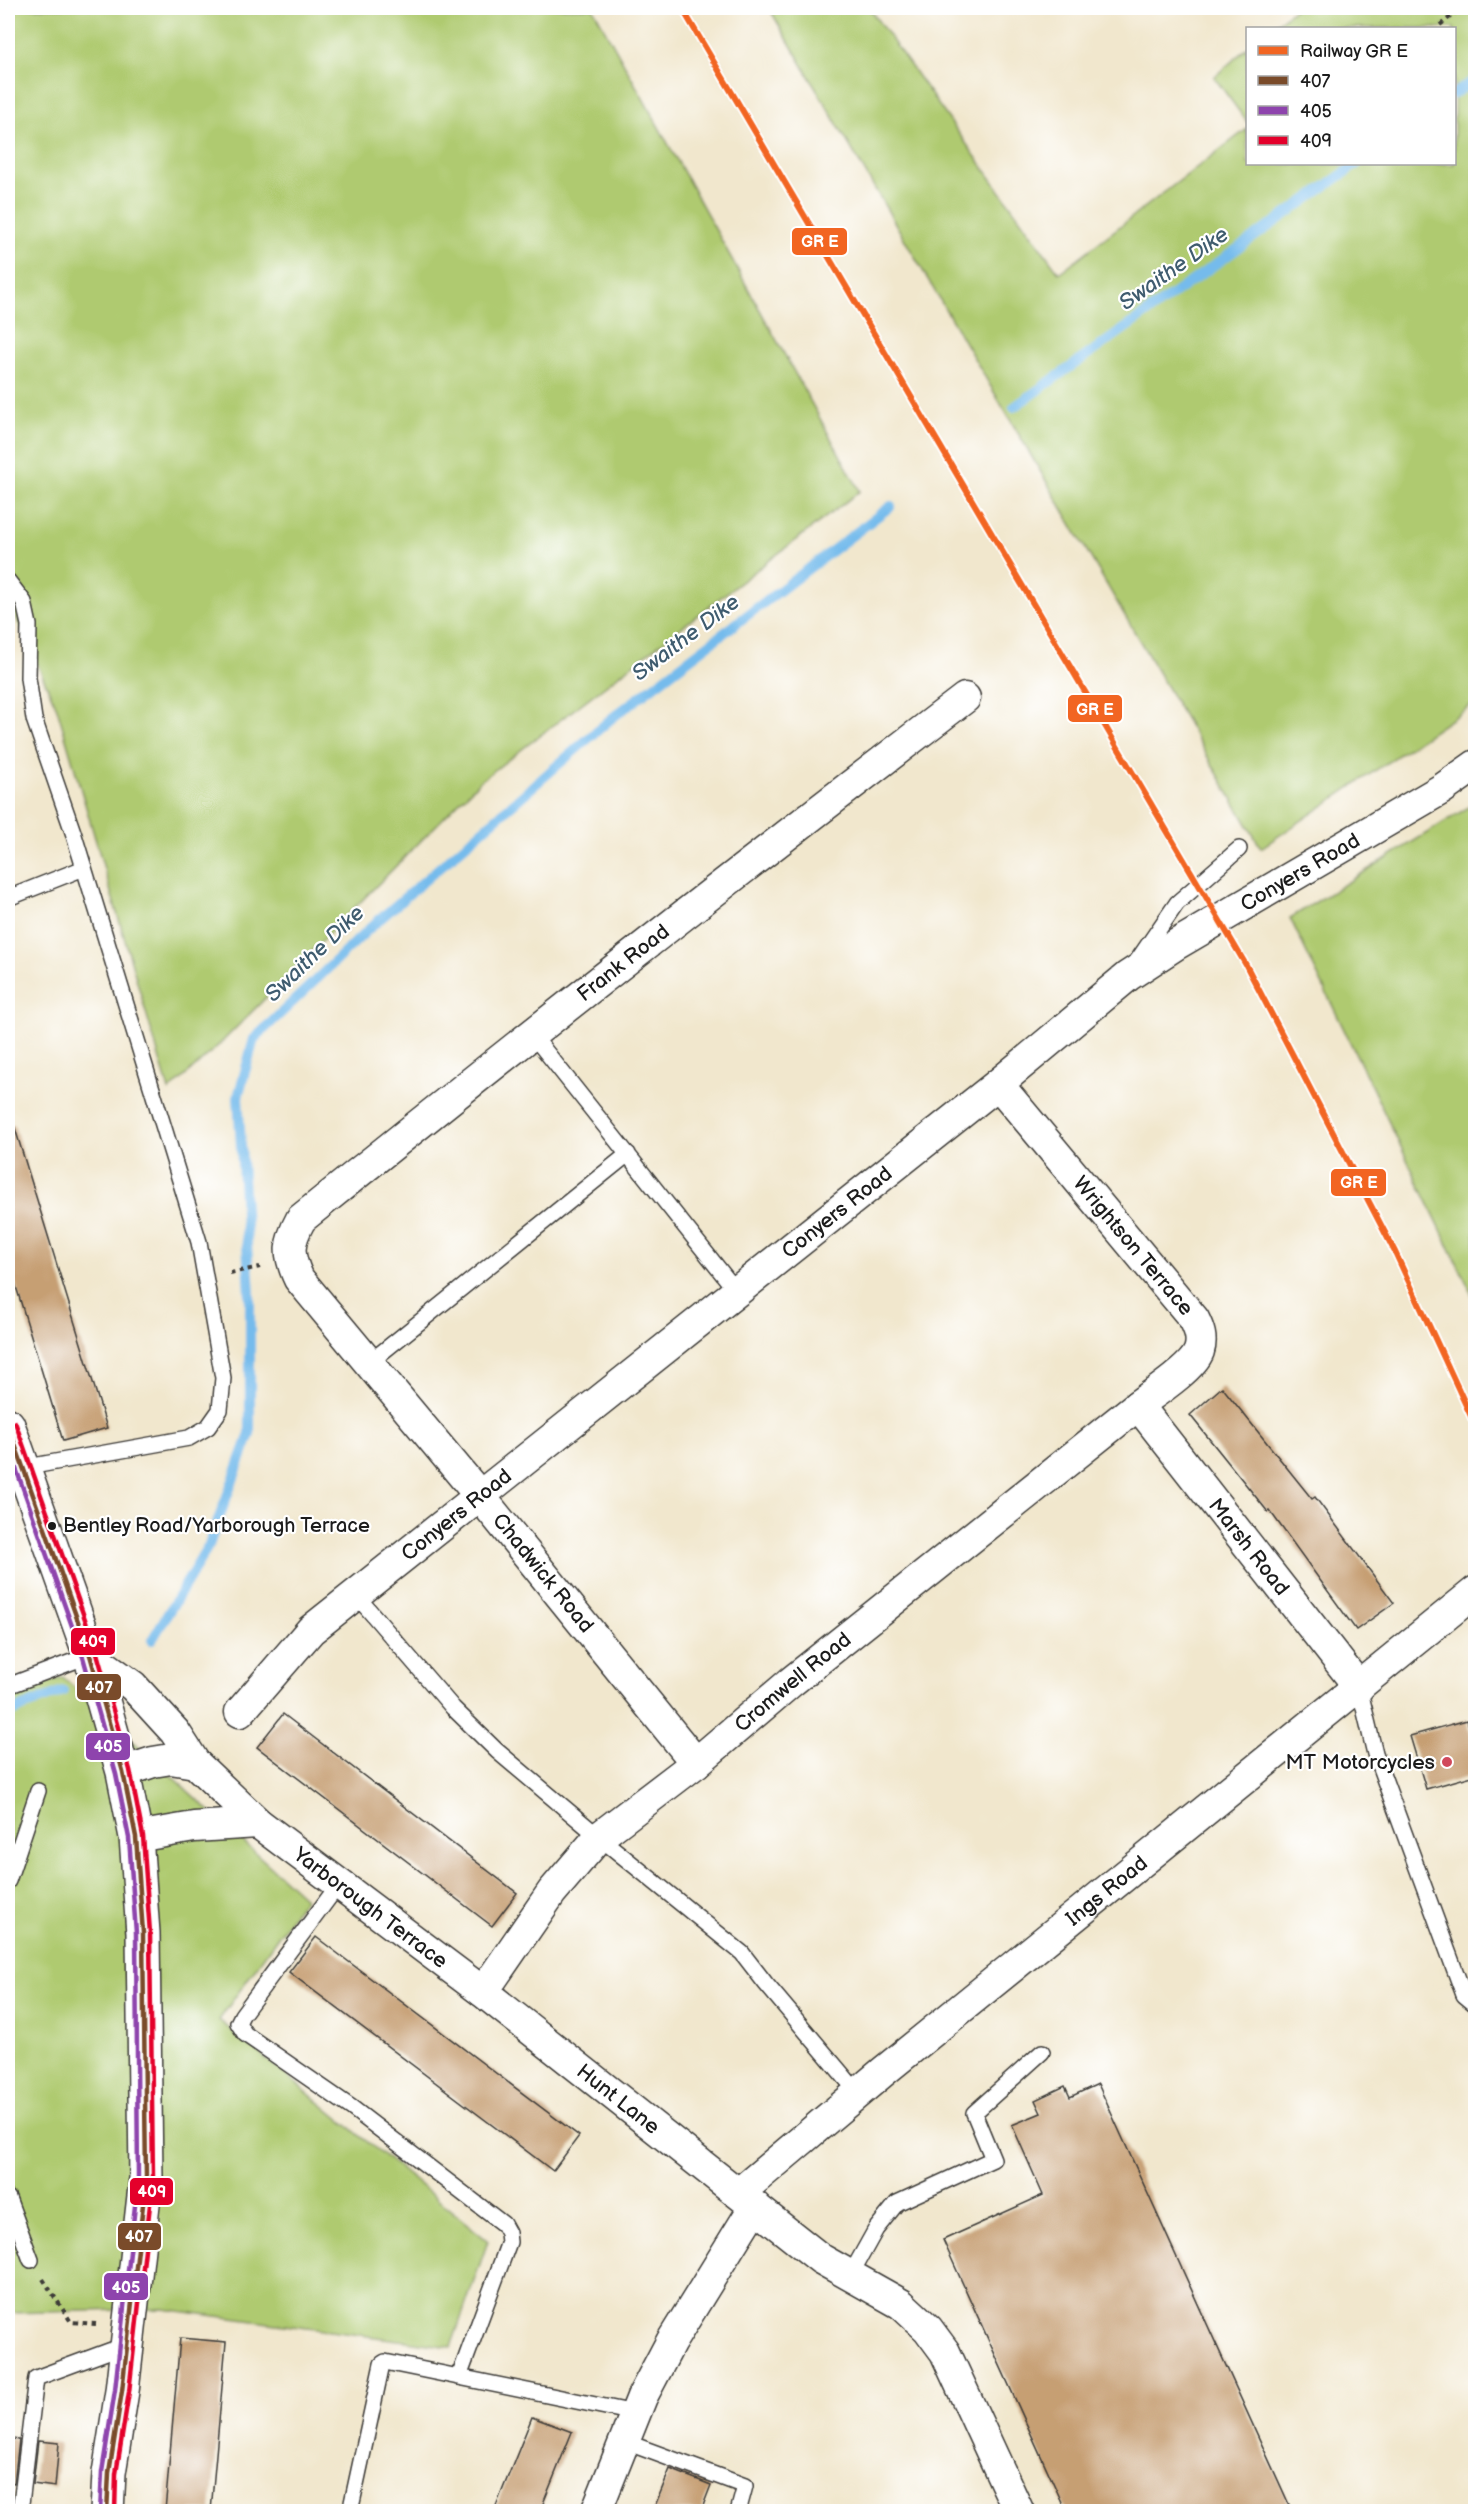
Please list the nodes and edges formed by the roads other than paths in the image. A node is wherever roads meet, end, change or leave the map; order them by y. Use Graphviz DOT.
graph roads {
  1 [pos="8,581"];
  2 [pos="965,698"];
  3 [pos="1476,765"];
  4 [pos="1239,849"];
  5 [pos="84,868"];
  6 [pos="8,898"];
  7 [pos="1128,976"];
  8 [pos="531,1033"];
  9 [pos="998,1084"];
  10 [pos="628,1154"];
  11 [pos="291,1250"];
  12 [pos="737,1292"];
  13 [pos="370,1362"];
  14 [pos="1138,1405"];
  15 [pos="8,1425"];
  16 [pos="22,1468"];
  17 [pos="479,1495"];
  18 [pos="1476,1591"];
  19 [pos="355,1594"];
  20 [pos="90,1655"];
  21 [pos="8,1686"];
  22 [pos="1359,1687"];
  23 [pos="240,1712"];
  24 [pos="195,1763"];
  25 [pos="696,1763"];
  26 [pos="123,1772"];
  27 [pos="38,1791"];
  28 [pos="258,1823"];
  29 [pos="136,1837"];
  30 [pos="599,1837"];
  31 [pos="8,1881"];
  32 [pos="339,1884"];
  33 [pos="483,1992"];
  34 [pos="1476,2005"];
  35 [pos="1042,2052"];
  36 [pos="858,2093"];
  37 [pos="8,2198"];
  38 [pos="747,2200"];
  39 [pos="30,2260"];
  40 [pos="851,2274"];
  41 [pos="128,2336"];
  42 [pos="459,2377"];
  43 [pos="635,2413"];
  44 [pos="623,2441"];
  45 [pos="20,2511"];
  46 [pos="107,2511"];
  47 [pos="350,2511"];
  48 [pos="596,2511"];
  49 [pos="738,2511"];
  50 [pos="1019,2511"];
  1 -- 5 [label="lane"];
  2 -- 8 [label="street, Frank Road"];
  3 -- 7 [label="street, Conyers Road"];
  4 -- 7 [label="lane"];
  5 -- 6 [label="lane"];
  5 -- 16 [label="lane"];
  7 -- 9 [label="street, Conyers Road"];
  8 -- 10 [label="lane"];
  8 -- 11 [label="street, Frank Road"];
  9 -- 12 [label="street, Conyers Road"];
  9 -- 14 [label="street, Wrightson Terrace"];
  10 -- 12 [label="lane"];
  10 -- 13 [label="lane"];
  11 -- 13 [label="street, Chadwick Road"];
  12 -- 17 [label="street, Conyers Road"];
  13 -- 17 [label="street, Chadwick Road"];
  14 -- 22 [label="street, Marsh Road"];
  14 -- 25 [label="street, Cromwell Road"];
  15 -- 16 [label="highway"];
  16 -- 20 [label="highway"];
  17 -- 19 [label="street, Conyers Road"];
  17 -- 25 [label="street, Chadwick Road"];
  18 -- 22 [label="street, Ings Road"];
  19 -- 23 [label="street, Conyers Road"];
  19 -- 30 [label="lane"];
  20 -- 21 [label="lane"];
  20 -- 24 [label="street, Yarborough Terrace"];
  20 -- 26 [label="highway"];
  22 -- 34 [label="lane"];
  22 -- 36 [label="street, Ings Road"];
  24 -- 26 [label="street"];
  24 -- 28 [label="street, Yarborough Terrace"];
  25 -- 30 [label="street, Cromwell Road"];
  26 -- 29 [label="highway"];
  27 -- 31 [label="lane"];
  28 -- 29 [label="street"];
  28 -- 32 [label="street, Yarborough Terrace"];
  29 -- 41 [label="highway"];
  30 -- 33 [label="street, Cromwell Road"];
  30 -- 36 [label="lane"];
  32 -- 33 [label="street, Yarborough Terrace"];
  32 -- 42 [label="lane"];
  33 -- 38 [label="street, Hunt Lane"];
  35 -- 40 [label="lane"];
  36 -- 38 [label="street, Ings Road"];
  37 -- 39 [label="lane"];
  38 -- 40 [label="street, Hunt Lane"];
  38 -- 43 [label="street"];
  40 -- 50 [label="street, Hunt Lane"];
  41 -- 45 [label="lane"];
  41 -- 46 [label="highway"];
  42 -- 43 [label="lane"];
  42 -- 47 [label="lane"];
  43 -- 44 [label="street"];
  44 -- 48 [label="street"];
  44 -- 49 [label="lane"];
}
